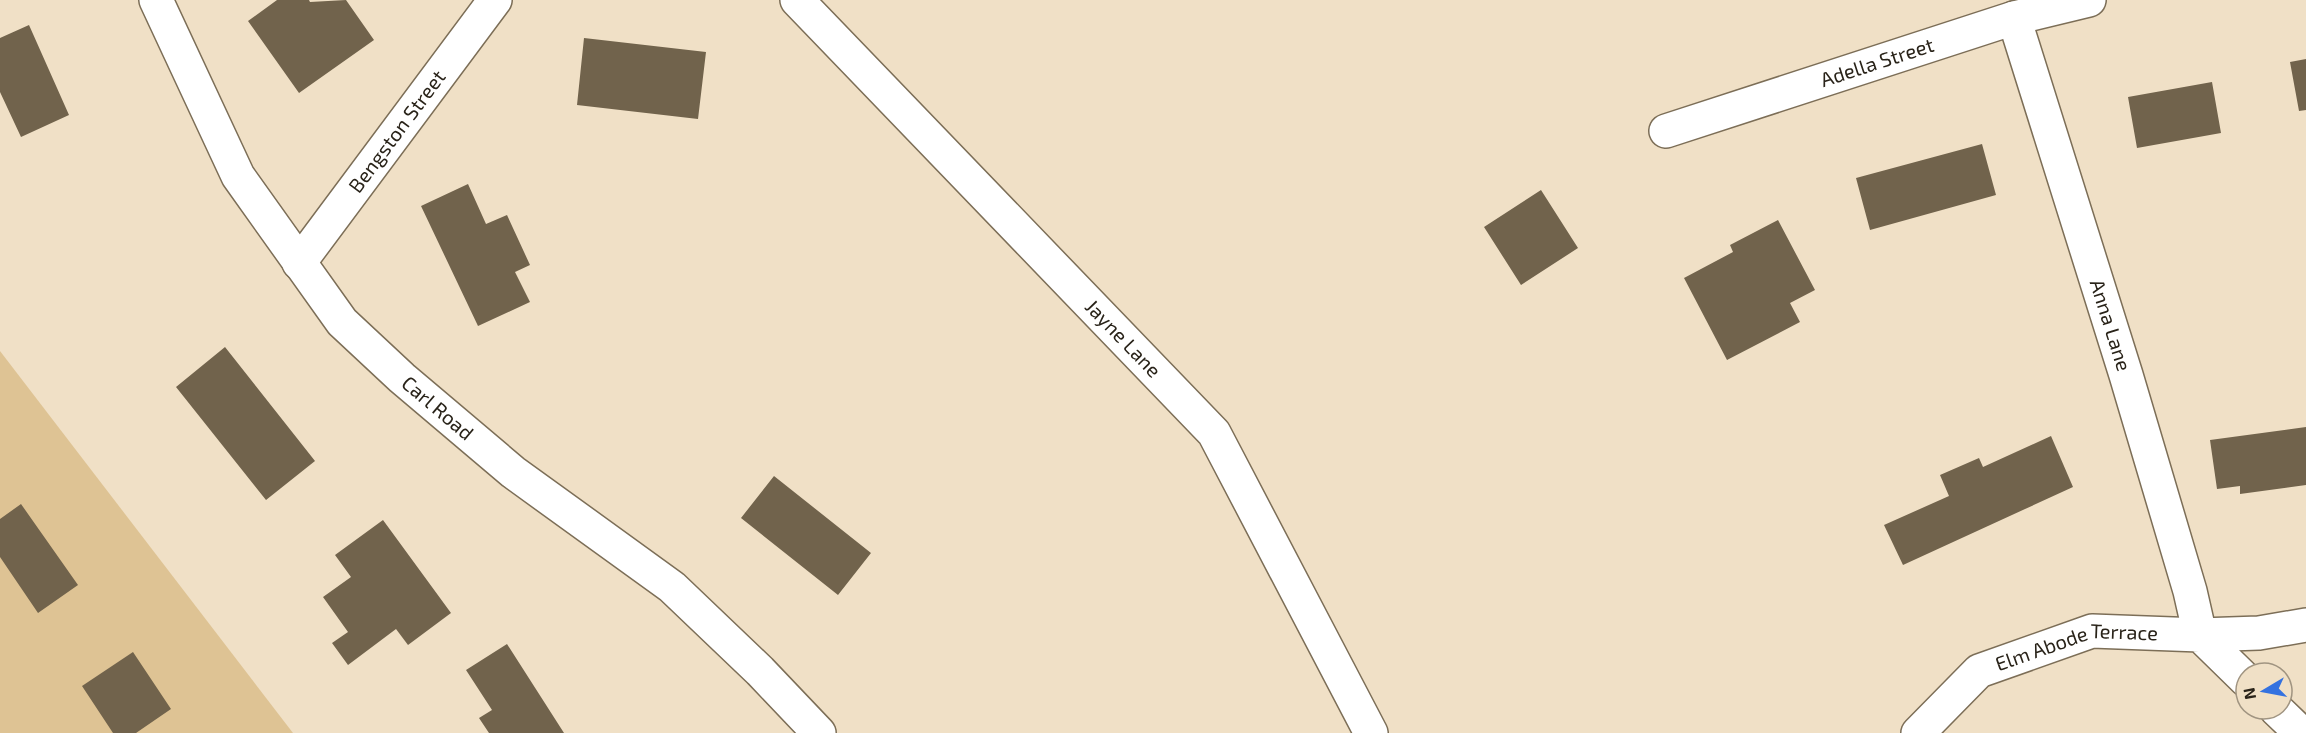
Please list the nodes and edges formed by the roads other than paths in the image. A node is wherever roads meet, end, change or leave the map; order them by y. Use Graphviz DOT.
graph roads {
  1 [pos="156,0"];
  2 [pos="495,0"];
  3 [pos="797,0"];
  4 [pos="2089,0"];
  5 [pos="2014,18"];
  6 [pos="1666,131"];
  7 [pos="298,263"];
  8 [pos="2306,625"];
  9 [pos="2200,635"];
  10 [pos="2234,668"];
  11 [pos="2288,721"];
  12 [pos="819,733"];
  13 [pos="1371,733"];
  14 [pos="1918,733"];
  15 [pos="2301,733"];
  1 -- 7 [label="street, Carl Road"];
  2 -- 7 [label="street, Bengston Street"];
  3 -- 13 [label="street, Jayne Lane"];
  4 -- 5 [label="street, Adella Street"];
  5 -- 6 [label="street, Adella Street"];
  5 -- 9 [label="street, Anna Lane"];
  7 -- 12 [label="street, Carl Road"];
  8 -- 9 [label="street, Elm Abode Terrace"];
  9 -- 10 [label="street"];
  9 -- 14 [label="street, Elm Abode Terrace"];
  11 -- 15 [label="street"];
}
